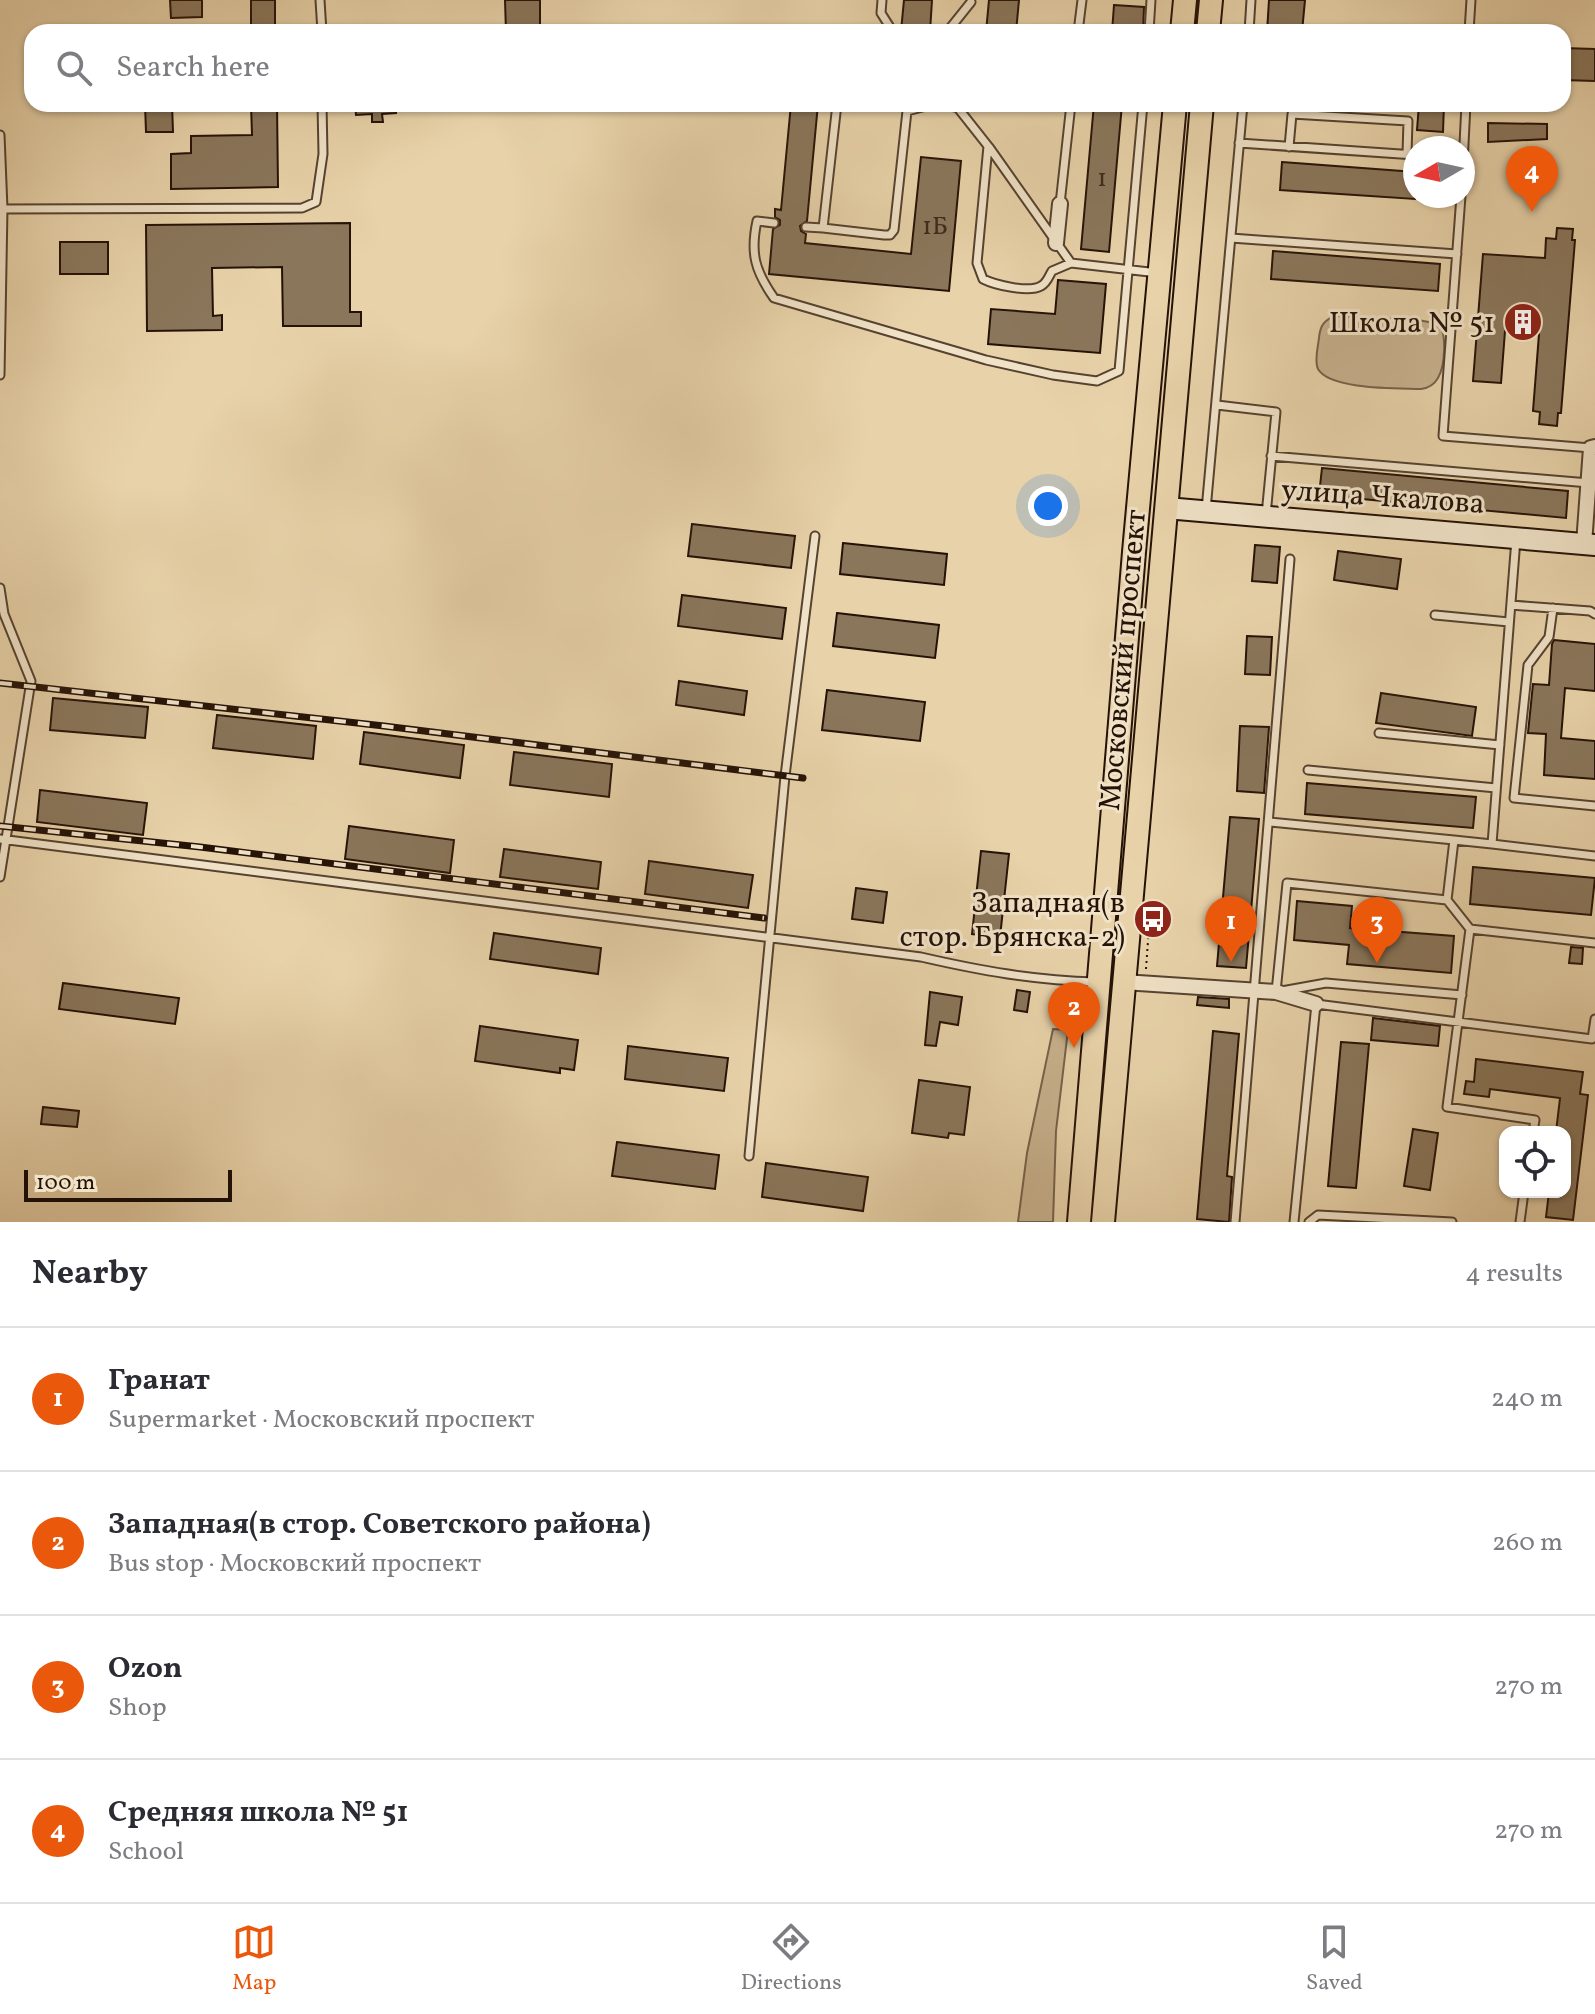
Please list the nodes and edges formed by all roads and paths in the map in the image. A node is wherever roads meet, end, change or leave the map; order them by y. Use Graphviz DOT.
graph roads {
  1 [pos="320,0"];
  2 [pos="882,0"];
  3 [pos="1082,0"];
  4 [pos="1151,0"];
  5 [pos="1185,0"];
  6 [pos="1211,0"];
  7 [pos="1251,0"];
  8 [pos="1471,0"];
  9 [pos="971,2"];
  10 [pos="322,24"];
  11 [pos="888,24"];
  12 [pos="953,24"];
  13 [pos="1079,24"];
  14 [pos="1150,24"];
  15 [pos="1183,24"];
  16 [pos="1209,24"];
  17 [pos="1250,24"];
  18 [pos="1470,24"];
  19 [pos="322,112"];
  20 [pos="836,112"];
  21 [pos="907,112"];
  22 [pos="961,112"];
  23 [pos="1070,112"];
  24 [pos="1142,112"];
  25 [pos="1174,112"];
  26 [pos="1201,112"];
  27 [pos="1242,112"];
  28 [pos="1466,112"];
  29 [pos="0,135"];
  30 [pos="1409,136"];
  31 [pos="1464,136"];
  32 [pos="1239,143"];
  33 [pos="988,146"];
  34 [pos="1289,147"];
  35 [pos="1403,154"];
  36 [pos="1060,204"];
  37 [pos="1460,208"];
  38 [pos="2,209"];
  39 [pos="774,223"];
  40 [pos="806,227"];
  41 [pos="823,228"];
  42 [pos="1231,238"];
  43 [pos="1056,243"];
  44 [pos="1457,254"];
  45 [pos="1071,263"];
  46 [pos="1128,270"];
  47 [pos="1160,273"];
  48 [pos="1186,275"];
  49 [pos="0,375"];
  50 [pos="1217,405"];
  51 [pos="1593,454"];
  52 [pos="1271,456"];
  53 [pos="1589,483"];
  54 [pos="1166,508"];
  55 [pos="1206,512"];
  56 [pos="1265,517"];
  57 [pos="815,536"];
  58 [pos="1516,537"];
  59 [pos="1590,544"];
  60 [pos="1290,559"];
  61 [pos="0,588"];
  62 [pos="1511,605"];
  63 [pos="1553,608"];
  64 [pos="1595,614"];
  65 [pos="1435,615"];
  66 [pos="1509,622"];
  67 [pos="1379,733"];
  68 [pos="1500,745"];
  69 [pos="1308,770"];
  70 [pos="1496,788"];
  71 [pos="1595,806"];
  72 [pos="1269,822"];
  73 [pos="3,839"];
  74 [pos="1454,840"];
  75 [pos="1492,844"];
  76 [pos="1595,856"];
  77 [pos="0,877"];
  78 [pos="1447,900"];
  79 [pos="1470,929"];
  80 [pos="770,939"];
  81 [pos="1595,943"];
  82 [pos="1112,982"];
  83 [pos="1255,991"];
  84 [pos="1276,992"];
  85 [pos="1462,995"];
  86 [pos="1316,1004"];
  87 [pos="1595,1019"];
  88 [pos="1459,1021"];
  89 [pos="1593,1040"];
  90 [pos="1534,1126"];
  91 [pos="749,1156"];
  92 [pos="1523,1198"];
  93 [pos="1079,1222"];
  94 [pos="1103,1222"];
  95 [pos="1235,1222"];
  96 [pos="1294,1222"];
  97 [pos="1309,1222"];
  98 [pos="1452,1222"];
  99 [pos="1520,1222"];
  1 -- 10 [label="lane"];
  2 -- 11 [label="lane"];
  3 -- 13 [label="lane"];
  4 -- 14 [label="lane"];
  5 -- 15 [label="main road"];
  6 -- 16 [label="main road"];
  7 -- 17 [label="lane"];
  8 -- 18 [label="lane"];
  9 -- 12 [label="lane"];
  19 -- 38 [label="lane"];
  20 -- 41 [label="lane"];
  21 -- 41 [label="lane"];
  22 -- 33 [label="lane"];
  23 -- 36 [label="lane"];
  24 -- 46 [label="lane"];
  25 -- 47 [label="main road, Московский проспект"];
  26 -- 48 [label="main road, Московский проспект"];
  27 -- 32 [label="lane"];
  28 -- 31 [label="lane"];
  29 -- 38 [label="lane"];
  30 -- 34 [label="lane"];
  32 -- 34 [label="lane"];
  32 -- 42 [label="lane"];
  33 -- 43 [label="lane"];
  33 -- 45 [label="lane"];
  34 -- 35 [label="lane"];
  36 -- 43 [label="street"];
  37 -- 44 [label="lane"];
  38 -- 49 [label="lane"];
  39 -- 46 [label="lane"];
  40 -- 41 [label="lane"];
  42 -- 44 [label="lane"];
  42 -- 50 [label="lane"];
  43 -- 45 [label="lane"];
  44 -- 51 [label="lane"];
  45 -- 46 [label="lane"];
  46 -- 47 [label="lane"];
  47 -- 48 [label="main road"];
  47 -- 82 [label="main road, Московский проспект"];
  48 -- 54 [label="main road, Московский проспект"];
  50 -- 52 [label="lane"];
  50 -- 55 [label="lane"];
  51 -- 53 [label="street"];
  52 -- 53 [label="lane"];
  52 -- 56 [label="lane"];
  53 -- 59 [label="street"];
  54 -- 55 [label="street, улица Чкалова"];
  54 -- 82 [label="main road, Московский проспект"];
  55 -- 56 [label="street, улица Чкалова"];
  56 -- 58 [label="street, улица Чкалова"];
  57 -- 80 [label="lane"];
  58 -- 59 [label="street, улица Чкалова"];
  58 -- 62 [label="lane"];
  60 -- 72 [label="lane"];
  61 -- 73 [label="lane"];
  62 -- 63 [label="lane"];
  62 -- 66 [label="lane"];
  63 -- 64 [label="lane"];
  63 -- 71 [label="lane"];
  65 -- 66 [label="lane"];
  66 -- 68 [label="lane"];
  67 -- 68 [label="lane"];
  68 -- 70 [label="lane"];
  69 -- 70 [label="lane"];
  70 -- 75 [label="lane"];
  72 -- 74 [label="lane"];
  72 -- 83 [label="lane"];
  73 -- 77 [label="lane"];
  73 -- 80 [label="lane"];
  74 -- 75 [label="lane"];
  74 -- 78 [label="lane"];
  75 -- 76 [label="lane"];
  78 -- 79 [label="lane"];
  78 -- 84 [label="lane"];
  79 -- 81 [label="lane"];
  79 -- 85 [label="lane"];
  80 -- 82 [label="lane"];
  80 -- 91 [label="lane"];
  82 -- 83 [label="street"];
  82 -- 93 [label="main road, Московский проспект"];
  82 -- 94 [label="main road, Московский проспект"];
  83 -- 84 [label="street"];
  83 -- 95 [label="lane"];
  84 -- 85 [label="lane"];
  84 -- 86 [label="street"];
  85 -- 88 [label="lane"];
  86 -- 88 [label="lane"];
  86 -- 96 [label="lane"];
  87 -- 89 [label="lane"];
  88 -- 89 [label="lane"];
  88 -- 90 [label="lane"];
  92 -- 99 [label="lane"];
  97 -- 98 [label="lane"];
}
